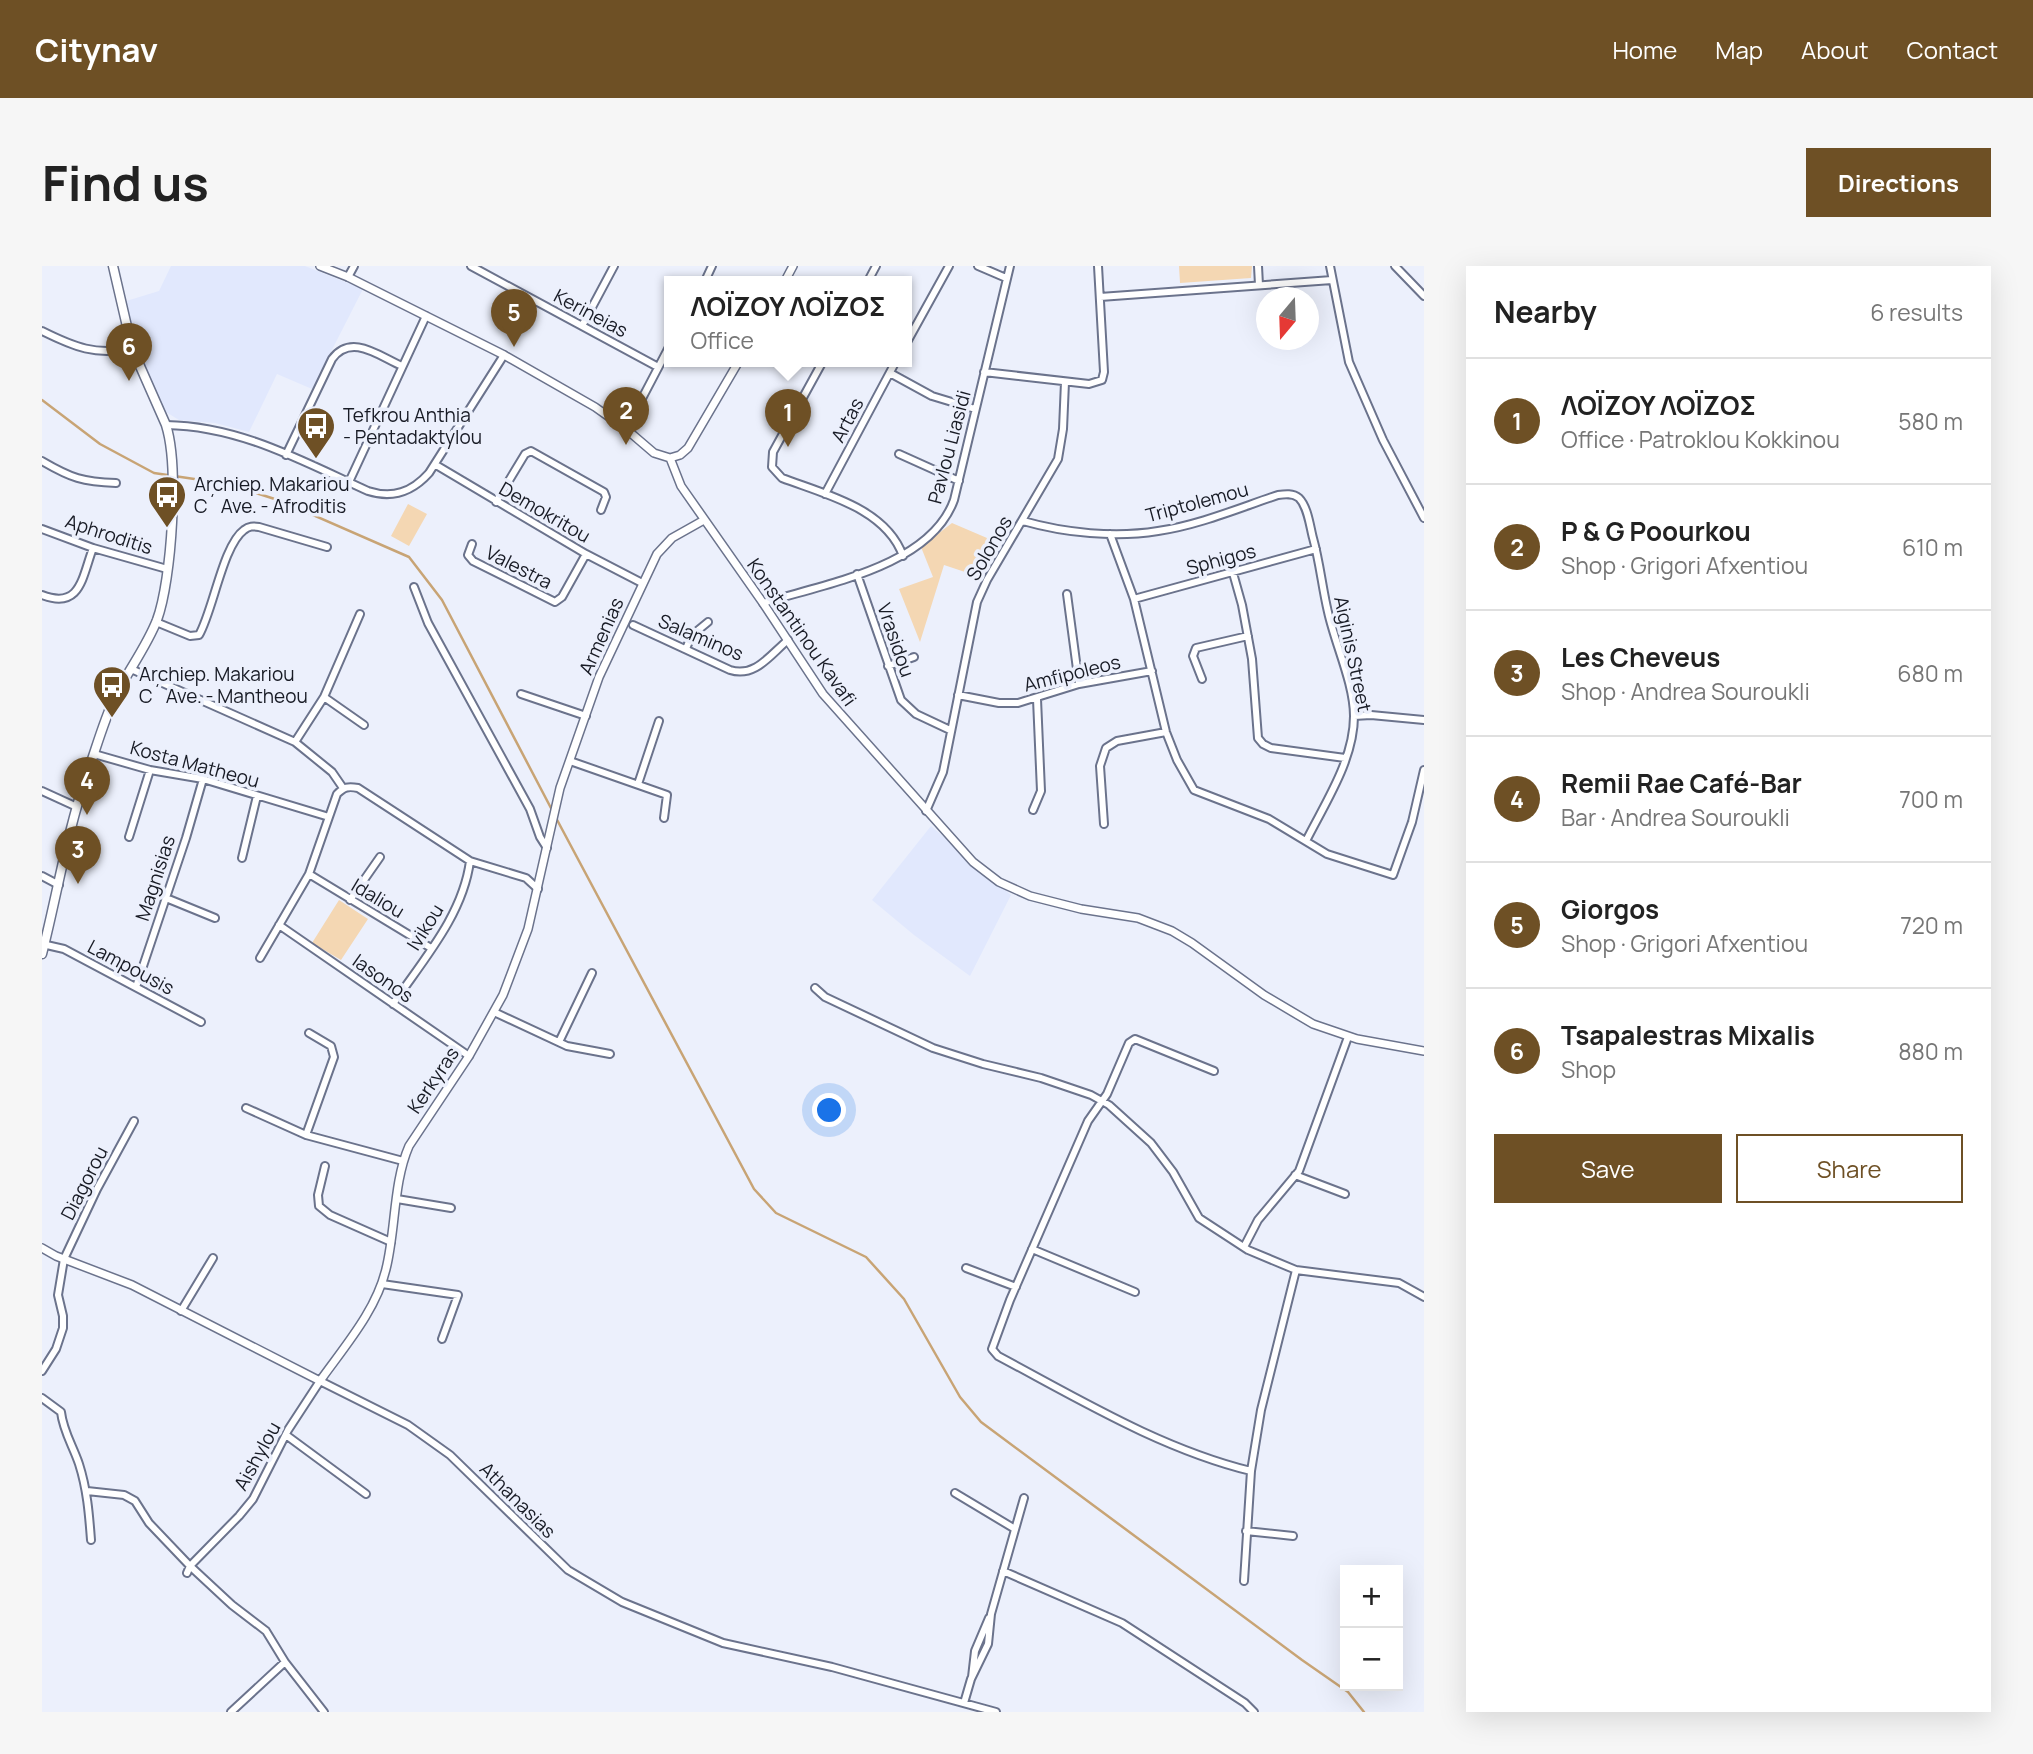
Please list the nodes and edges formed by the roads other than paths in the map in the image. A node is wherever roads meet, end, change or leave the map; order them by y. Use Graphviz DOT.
graph roads {
  1 [pos="113,266"];
  2 [pos="320,266"];
  3 [pos="354,266"];
  4 [pos="471,266"];
  5 [pos="614,266"];
  6 [pos="949,266"];
  7 [pos="978,266"];
  8 [pos="1010,266"];
  9 [pos="1098,266"];
  10 [pos="1258,266"];
  11 [pos="1330,266"];
  12 [pos="1395,266"];
  13 [pos="486,269"];
  14 [pos="348,277"];
  15 [pos="1006,278"];
  16 [pos="1332,279"];
  17 [pos="1259,285"];
  18 [pos="1424,296"];
  19 [pos="1100,297"];
  20 [pos="426,316"];
  21 [pos="582,326"];
  22 [pos="42,331"];
  23 [pos="912,333"];
  24 [pos="132,348"];
  25 [pos="504,355"];
  26 [pos="664,356"];
  27 [pos="402,366"];
  28 [pos="658,367"];
  29 [pos="735,367"];
  30 [pos="820,367"];
  31 [pos="893,367"];
  32 [pos="985,372"];
  33 [pos="890,373"];
  34 [pos="1065,382"];
  35 [pos="975,409"];
  36 [pos="166,425"];
  37 [pos="626,429"];
  38 [pos="899,454"];
  39 [pos="286,455"];
  40 [pos="670,458"];
  41 [pos="42,461"];
  42 [pos="436,465"];
  43 [pos="959,481"];
  44 [pos="349,482"];
  45 [pos="116,483"];
  46 [pos="825,494"];
  47 [pos="1295,495"];
  48 [pos="496,502"];
  49 [pos="601,510"];
  50 [pos="1424,518"];
  51 [pos="704,520"];
  52 [pos="1023,521"];
  53 [pos="42,529"];
  54 [pos="1110,534"];
  55 [pos="472,544"];
  56 [pos="327,547"];
  57 [pos="93,548"];
  58 [pos="1316,548"];
  59 [pos="586,554"];
  60 [pos="903,556"];
  61 [pos="167,569"];
  62 [pos="1233,573"];
  63 [pos="857,574"];
  64 [pos="642,583"];
  65 [pos="414,587"];
  66 [pos="1068,594"];
  67 [pos="42,595"];
  68 [pos="1134,599"];
  69 [pos="764,603"];
  70 [pos="360,614"];
  71 [pos="156,622"];
  72 [pos="708,622"];
  73 [pos="633,625"];
  74 [pos="1248,636"];
  75 [pos="788,640"];
  76 [pos="686,649"];
  77 [pos="914,657"];
  78 [pos="888,666"];
  79 [pos="131,668"];
  80 [pos="1152,671"];
  81 [pos="1202,680"];
  82 [pos="1079,684"];
  83 [pos="521,694"];
  84 [pos="958,695"];
  85 [pos="324,698"];
  86 [pos="1037,699"];
  87 [pos="586,716"];
  88 [pos="1354,716"];
  89 [pos="1424,720"];
  90 [pos="659,721"];
  91 [pos="364,725"];
  92 [pos="950,730"];
  93 [pos="1167,732"];
  94 [pos="295,742"];
  95 [pos="94,754"];
  96 [pos="1345,758"];
  97 [pos="570,761"];
  98 [pos="150,770"];
  99 [pos="1424,770"];
  100 [pos="203,779"];
  101 [pos="638,785"];
  102 [pos="343,788"];
  103 [pos="560,788"];
  104 [pos="42,791"];
  105 [pos="257,796"];
  106 [pos="76,807"];
  107 [pos="1033,810"];
  108 [pos="926,811"];
  109 [pos="329,817"];
  110 [pos="664,818"];
  111 [pos="1104,824"];
  112 [pos="129,837"];
  113 [pos="1306,841"];
  114 [pos="548,844"];
  115 [pos="380,857"];
  116 [pos="242,858"];
  117 [pos="470,861"];
  118 [pos="309,874"];
  119 [pos="42,876"];
  120 [pos="59,886"];
  121 [pos="538,889"];
  122 [pos="166,898"];
  123 [pos="350,900"];
  124 [pos="215,918"];
  125 [pos="279,925"];
  126 [pos="43,944"];
  127 [pos="431,948"];
  128 [pos="42,954"];
  129 [pos="260,958"];
  130 [pos="592,973"];
  131 [pos="136,988"];
  132 [pos="815,988"];
  133 [pos="393,1004"];
  134 [pos="494,1012"];
  135 [pos="201,1021"];
  136 [pos="309,1033"];
  137 [pos="1348,1037"];
  138 [pos="559,1042"];
  139 [pos="1424,1051"];
  140 [pos="610,1054"];
  141 [pos="468,1056"];
  142 [pos="1214,1072"];
  143 [pos="1102,1101"];
  144 [pos="246,1108"];
  145 [pos="134,1121"];
  146 [pos="306,1135"];
  147 [pos="403,1161"];
  148 [pos="325,1166"];
  149 [pos="1296,1175"];
  150 [pos="1345,1194"];
  151 [pos="397,1199"];
  152 [pos="452,1208"];
  153 [pos="391,1242"];
  154 [pos="1244,1247"];
  155 [pos="42,1248"];
  156 [pos="1032,1249"];
  157 [pos="213,1258"];
  158 [pos="64,1259"];
  159 [pos="966,1268"];
  160 [pos="1296,1270"];
  161 [pos="382,1284"];
  162 [pos="1016,1287"];
  163 [pos="1135,1292"];
  164 [pos="1424,1297"];
  165 [pos="181,1311"];
  166 [pos="442,1339"];
  167 [pos="42,1371"];
  168 [pos="320,1381"];
  169 [pos="42,1398"];
  170 [pos="286,1435"];
  171 [pos="1251,1471"];
  172 [pos="87,1491"];
  173 [pos="955,1493"];
  174 [pos="366,1494"];
  175 [pos="1024,1498"];
  176 [pos="1015,1530"];
  177 [pos="1246,1531"];
  178 [pos="1293,1536"];
  179 [pos="91,1540"];
  180 [pos="188,1569"];
  181 [pos="1003,1571"];
  182 [pos="1244,1581"];
  183 [pos="285,1662"];
  184 [pos="964,1703"];
  185 [pos="231,1712"];
  186 [pos="324,1712"];
  187 [pos="996,1712"];
  188 [pos="1254,1712"];
  1 -- 24 [label="main road"];
  2 -- 14 [label="street"];
  3 -- 14 [label="street"];
  4 -- 13 [label="street, Kerineias"];
  5 -- 21 [label="street"];
  6 -- 23 [label="street"];
  7 -- 15 [label="street"];
  8 -- 15 [label="street, Pavlou Liasidi"];
  9 -- 19 [label="street"];
  10 -- 17 [label="street"];
  11 -- 16 [label="street"];
  12 -- 18 [label="street"];
  13 -- 21 [label="street, Kerineias"];
  14 -- 20 [label="street"];
  15 -- 32 [label="street, Pavlou Liasidi"];
  16 -- 17 [label="street"];
  16 -- 50 [label="street"];
  17 -- 19 [label="street"];
  19 -- 34 [label="street"];
  20 -- 25 [label="street"];
  20 -- 27 [label="street"];
  21 -- 28 [label="street, Kerineias"];
  22 -- 24 [label="street"];
  24 -- 36 [label="main road"];
  25 -- 37 [label="street"];
  25 -- 42 [label="street"];
  26 -- 28 [label="street"];
  27 -- 39 [label="street"];
  27 -- 44 [label="street"];
  28 -- 37 [label="street"];
  29 -- 40 [label="street"];
  30 -- 46 [label="street"];
  31 -- 33 [label="street, Artas"];
  32 -- 34 [label="street"];
  32 -- 35 [label="street, Pavlou Liasidi"];
  33 -- 35 [label="street"];
  33 -- 46 [label="street, Artas"];
  34 -- 52 [label="street, Solonos"];
  35 -- 43 [label="street, Pavlou Liasidi"];
  36 -- 39 [label="street"];
  36 -- 61 [label="main road"];
  37 -- 40 [label="street"];
  38 -- 43 [label="street"];
  39 -- 44 [label="street"];
  40 -- 51 [label="street, Konstantinou Kavafi"];
  41 -- 45 [label="street"];
  42 -- 44 [label="street"];
  42 -- 48 [label="street, Demokritou"];
  43 -- 60 [label="street, Pavlou Liasidi"];
  46 -- 60 [label="street"];
  47 -- 54 [label="street, Triptolemou"];
  47 -- 58 [label="street, Aiginis Street"];
  48 -- 49 [label="street"];
  48 -- 59 [label="street, Demokritou"];
  51 -- 64 [label="street, Armenias"];
  51 -- 69 [label="street, Konstantinou Kavafi"];
  52 -- 54 [label="street, Triptolemou"];
  52 -- 84 [label="street, Solonos"];
  53 -- 57 [label="street, Aphroditis"];
  54 -- 68 [label="street"];
  55 -- 59 [label="street, Valestra"];
  56 -- 71 [label="street"];
  57 -- 61 [label="street, Aphroditis"];
  57 -- 67 [label="street"];
  58 -- 62 [label="street, Sphigos"];
  58 -- 88 [label="street, Aiginis Street"];
  59 -- 64 [label="street, Demokritou"];
  60 -- 63 [label="street, Pavlou Liasidi"];
  61 -- 71 [label="main road"];
  62 -- 68 [label="street, Sphigos"];
  62 -- 74 [label="street"];
  63 -- 69 [label="street, Pavlou Liasidi"];
  63 -- 78 [label="street, Vrasidou"];
  64 -- 87 [label="street, Armenias"];
  65 -- 114 [label="street"];
  66 -- 82 [label="street"];
  68 -- 80 [label="street"];
  69 -- 75 [label="street, Konstantinou Kavafi"];
  70 -- 85 [label="street"];
  71 -- 79 [label="main road"];
  72 -- 76 [label="street"];
  73 -- 76 [label="street, Salaminos"];
  74 -- 81 [label="street"];
  74 -- 96 [label="street"];
  75 -- 76 [label="street, Salaminos"];
  75 -- 108 [label="street, Konstantinou Kavafi"];
  77 -- 78 [label="street"];
  78 -- 92 [label="street, Vrasidou"];
  79 -- 94 [label="street"];
  79 -- 95 [label="main road"];
  80 -- 82 [label="street, Amfipoleos"];
  80 -- 93 [label="street"];
  82 -- 86 [label="street, Amfipoleos"];
  83 -- 87 [label="street"];
  84 -- 86 [label="street, Amfipoleos"];
  84 -- 92 [label="street, Solonos"];
  85 -- 91 [label="street"];
  85 -- 94 [label="street"];
  86 -- 107 [label="street"];
  87 -- 97 [label="street, Armenias"];
  88 -- 89 [label="street"];
  88 -- 96 [label="street, Aiginis Street"];
  90 -- 101 [label="street"];
  92 -- 108 [label="street, Solonos"];
  93 -- 111 [label="street"];
  93 -- 113 [label="street"];
  94 -- 102 [label="street"];
  95 -- 98 [label="street, Kosta Matheou"];
  95 -- 106 [label="main road"];
  96 -- 113 [label="street, Aiginis Street"];
  97 -- 101 [label="street"];
  97 -- 103 [label="street, Armenias"];
  98 -- 100 [label="street, Kosta Matheou"];
  98 -- 112 [label="street"];
  99 -- 113 [label="street"];
  100 -- 105 [label="street, Kosta Matheou"];
  100 -- 122 [label="street, Magnisias"];
  101 -- 110 [label="street"];
  102 -- 109 [label="street"];
  102 -- 117 [label="street"];
  103 -- 114 [label="street, Kerkyras"];
  104 -- 106 [label="street"];
  105 -- 109 [label="street, Kosta Matheou"];
  105 -- 116 [label="street"];
  106 -- 120 [label="main road"];
  108 -- 137 [label="street, Konstantinou Kavafi"];
  109 -- 118 [label="street"];
  114 -- 121 [label="street, Kerkyras"];
  115 -- 123 [label="street"];
  117 -- 121 [label="street"];
  117 -- 127 [label="street, Ivikou"];
  118 -- 123 [label="street, Idaliou"];
  118 -- 125 [label="street"];
  119 -- 120 [label="street"];
  120 -- 126 [label="main road"];
  121 -- 134 [label="street, Kerkyras"];
  122 -- 124 [label="street"];
  122 -- 131 [label="street, Magnisias"];
  123 -- 127 [label="street, Idaliou"];
  125 -- 129 [label="street"];
  125 -- 133 [label="street, Iasonos"];
  126 -- 128 [label="main road"];
  126 -- 131 [label="street, Lampousis"];
  127 -- 133 [label="street, Ivikou"];
  130 -- 138 [label="street"];
  131 -- 135 [label="street, Lampousis"];
  132 -- 143 [label="street"];
  133 -- 141 [label="street, Iasonos"];
  134 -- 138 [label="street"];
  134 -- 141 [label="street, Kerkyras"];
  136 -- 146 [label="street"];
  137 -- 139 [label="street, Konstantinou Kavafi"];
  137 -- 149 [label="street"];
  138 -- 140 [label="street"];
  141 -- 147 [label="street, Kerkyras"];
  142 -- 143 [label="street"];
  143 -- 154 [label="street"];
  143 -- 156 [label="street"];
  144 -- 146 [label="street"];
  145 -- 158 [label="street, Diagorou"];
  146 -- 147 [label="street"];
  147 -- 151 [label="street, Kerkyras"];
  148 -- 153 [label="street"];
  149 -- 150 [label="street"];
  149 -- 154 [label="street"];
  151 -- 152 [label="street"];
  151 -- 153 [label="street, Kerkyras"];
  153 -- 161 [label="street, Kerkyras"];
  154 -- 160 [label="street"];
  155 -- 158 [label="street, Athanasias"];
  156 -- 162 [label="street"];
  156 -- 163 [label="street"];
  157 -- 165 [label="street"];
  158 -- 165 [label="street, Athanasias"];
  158 -- 167 [label="street, Diagorou"];
  159 -- 162 [label="street"];
  160 -- 164 [label="street"];
  160 -- 171 [label="street"];
  161 -- 166 [label="street"];
  161 -- 168 [label="street, Kerkyras"];
  162 -- 171 [label="street"];
  165 -- 168 [label="street, Athanasias"];
  168 -- 170 [label="street, Aishylou"];
  168 -- 184 [label="street, Athanasias"];
  169 -- 172 [label="street"];
  170 -- 174 [label="street"];
  170 -- 180 [label="street, Aishylou"];
  171 -- 177 [label="street"];
  172 -- 179 [label="street"];
  172 -- 180 [label="street"];
  173 -- 176 [label="street"];
  175 -- 176 [label="street"];
  176 -- 181 [label="street"];
  177 -- 178 [label="street"];
  177 -- 182 [label="street"];
  180 -- 183 [label="street"];
  181 -- 184 [label="street"];
  181 -- 188 [label="street"];
  183 -- 185 [label="street"];
  183 -- 186 [label="street"];
  184 -- 187 [label="street, Athanasias"];
}
